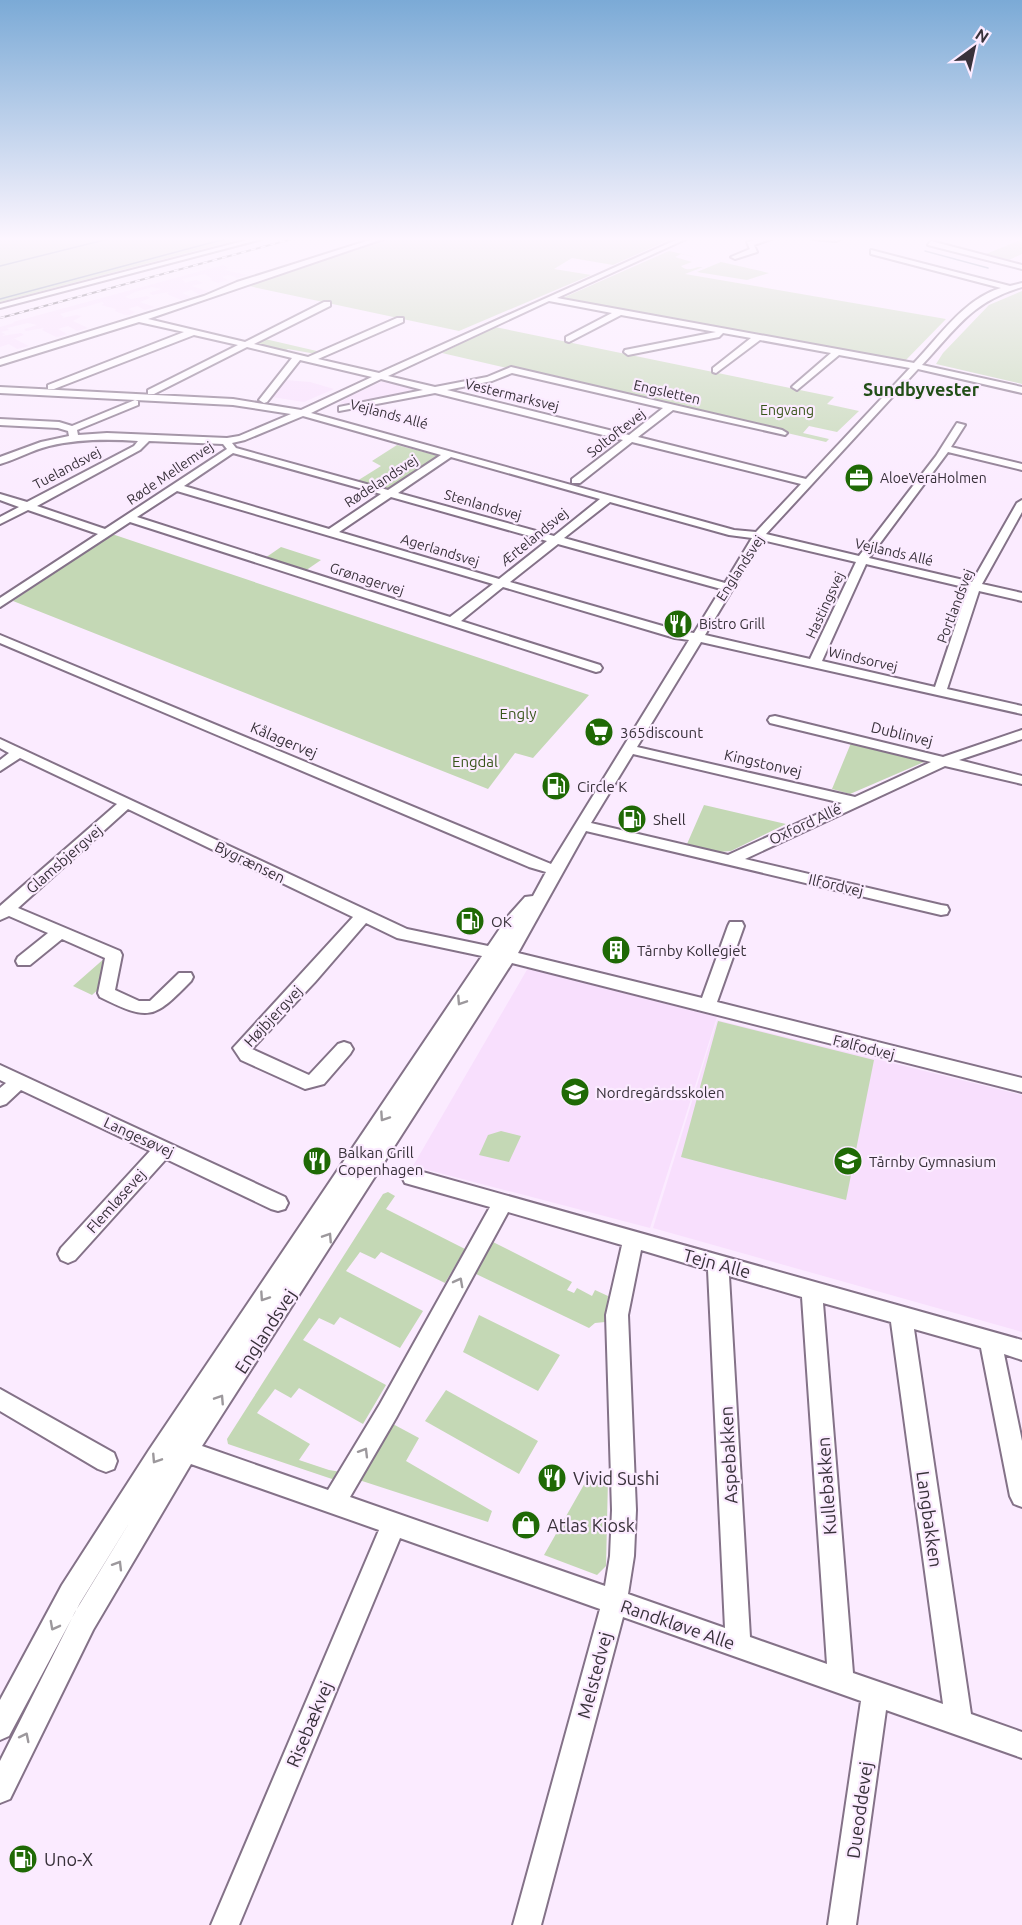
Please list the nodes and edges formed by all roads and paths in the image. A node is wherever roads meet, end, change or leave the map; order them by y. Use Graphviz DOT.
graph roads {
  1 [pos="106,329"];
  2 [pos="180,329"];
  3 [pos="280,329"];
  4 [pos="380,329"];
  5 [pos="482,329"];
  6 [pos="588,329"];
  7 [pos="713,329"];
  8 [pos="951,329"];
  9 [pos="193,332"];
  10 [pos="730,332"];
  11 [pos="758,337"];
  12 [pos="569,339"];
  13 [pos="249,345"];
  14 [pos="628,352"];
  15 [pos="837,352"];
  16 [pos="298,356"];
  17 [pos="310,359"];
  18 [pos="0,362"];
  19 [pos="916,366"];
  20 [pos="716,370"];
  21 [pos="378,376"];
  22 [pos="0,384"];
  23 [pos="51,387"];
  24 [pos="797,387"];
  25 [pos="0,390"];
  26 [pos="434,390"];
  27 [pos="1022,390"];
  28 [pos="151,392"];
  29 [pos="264,400"];
  30 [pos="135,403"];
  31 [pos="671,407"];
  32 [pos="342,409"];
  33 [pos="307,411"];
  34 [pos="0,422"];
  35 [pos="960,425"];
  36 [pos="782,433"];
  37 [pos="73,434"];
  38 [pos="146,438"];
  39 [pos="631,439"];
  40 [pos="229,446"];
  41 [pos="946,449"];
  42 [pos="450,454"];
  43 [pos="0,461"];
  44 [pos="1022,466"];
  45 [pos="576,481"];
  46 [pos="808,483"];
  47 [pos="176,487"];
  48 [pos="388,494"];
  49 [pos="0,497"];
  50 [pos="608,498"];
  51 [pos="1022,503"];
  52 [pos="28,506"];
  53 [pos="129,518"];
  54 [pos="0,521"];
  55 [pos="107,533"];
  56 [pos="330,533"];
  57 [pos="759,536"];
  58 [pos="554,540"];
  59 [pos="862,560"];
  60 [pos="500,584"];
  61 [pos="975,586"];
  62 [pos="727,587"];
  63 [pos="1022,597"];
  64 [pos="0,603"];
  65 [pos="452,622"];
  66 [pos="697,637"];
  67 [pos="0,639"];
  68 [pos="814,663"];
  69 [pos="596,668"];
  70 [pos="940,692"];
  71 [pos="1022,710"];
  72 [pos="775,720"];
  73 [pos="1022,734"];
  74 [pos="0,743"];
  75 [pos="630,749"];
  76 [pos="19,752"];
  77 [pos="944,761"];
  78 [pos="0,767"];
  79 [pos="1022,780"];
  80 [pos="854,801"];
  81 [pos="127,803"];
  82 [pos="583,826"];
  83 [pos="730,860"];
  84 [pos="552,877"];
  85 [pos="941,910"];
  86 [pos="3,912"];
  87 [pos="363,916"];
  88 [pos="736,926"];
  89 [pos="61,931"];
  90 [pos="501,955"];
  91 [pos="24,961"];
  92 [pos="185,977"];
  93 [pos="707,1006"];
  94 [pos="344,1049"];
  95 [pos="0,1072"];
  96 [pos="19,1081"];
  97 [pos="1022,1085"];
  98 [pos="0,1099"];
  99 [pos="164,1149"];
  100 [pos="412,1177"];
  101 [pos="278,1203"];
  102 [pos="503,1203"];
  103 [pos="633,1241"];
  104 [pos="68,1254"];
  105 [pos="718,1264"];
  106 [pos="812,1290"];
  107 [pos="901,1315"];
  108 [pos="990,1341"];
  109 [pos="1022,1350"];
  110 [pos="0,1399"];
  111 [pos="186,1451"];
  112 [pos="106,1461"];
  113 [pos="1022,1496"];
  114 [pos="334,1502"];
  115 [pos="394,1523"];
  116 [pos="614,1602"];
  117 [pos="738,1646"];
  118 [pos="841,1682"];
  119 [pos="875,1694"];
  120 [pos="959,1724"];
  121 [pos="0,1727"];
  122 [pos="1022,1745"];
  123 [pos="0,1790"];
  124 [pos="225,1925"];
  125 [pos="527,1925"];
  126 [pos="842,1925"];
  1 -- 18 [label="street"];
  2 -- 9 [label="street, Vestermarksvej"];
  3 -- 13 [label="street"];
  4 -- 17 [label="street"];
  5 -- 21 [label="street, Røde Mellemvej"];
  6 -- 12 [label="street"];
  7 -- 10 [label="street"];
  8 -- 19 [label="street, Englandsvej"];
  9 -- 13 [label="street, Vestermarksvej"];
  9 -- 23 [label="street"];
  10 -- 11 [label="street"];
  10 -- 14 [label="street"];
  11 -- 15 [label="street"];
  11 -- 20 [label="street"];
  13 -- 16 [label="street, Vestermarksvej"];
  13 -- 28 [label="street"];
  15 -- 19 [label="street"];
  15 -- 24 [label="street"];
  16 -- 17 [label="street, Vestermarksvej"];
  16 -- 29 [label="street"];
  17 -- 21 [label="street, Vestermarksvej"];
  19 -- 27 [label="street"];
  19 -- 46 [label="street, Englandsvej"];
  21 -- 26 [label="street, Vestermarksvej"];
  21 -- 33 [label="street, Røde Mellemvej"];
  22 -- 23 [label="street, Vejlands Allé"];
  23 -- 28 [label="street, Vejlands Allé"];
  25 -- 33 [label="street, Vejlands Allé"];
  26 -- 31 [label="street, Engsletten"];
  26 -- 32 [label="street"];
  26 -- 39 [label="street, Vestermarksvej"];
  28 -- 29 [label="street, Vejlands Allé"];
  29 -- 33 [label="street, Vejlands Allé"];
  30 -- 37 [label="street"];
  31 -- 36 [label="street, Engsletten"];
  31 -- 39 [label="street, Soltoftevej"];
  33 -- 40 [label="street, Røde Mellemvej"];
  33 -- 42 [label="street, Vejlands Allé"];
  33 -- 45 [label="street, Vejlands Allé"];
  34 -- 37 [label="street"];
  35 -- 41 [label="street, Hastingsvej"];
  37 -- 38 [label="street, Stenlandsvej"];
  37 -- 43 [label="street"];
  38 -- 40 [label="street, Stenlandsvej"];
  38 -- 52 [label="street, Tuelandsvej"];
  39 -- 45 [label="street, Soltoftevej"];
  39 -- 46 [label="street, Vestermarksvej"];
  40 -- 47 [label="street, Røde Mellemvej"];
  40 -- 48 [label="street, Stenlandsvej"];
  41 -- 44 [label="street"];
  41 -- 59 [label="street, Hastingsvej"];
  42 -- 48 [label="street, Rødelandsvej"];
  42 -- 50 [label="street, Vejlands Allé"];
  45 -- 57 [label="street, Vejlands Allé"];
  46 -- 57 [label="street, Englandsvej"];
  47 -- 53 [label="street, Røde Mellemvej"];
  47 -- 56 [label="street, Agerlandsvej"];
  48 -- 56 [label="street, Rødelandsvej"];
  48 -- 58 [label="street, Stenlandsvej"];
  49 -- 52 [label="street"];
  50 -- 57 [label="street, Vejlands Allé"];
  50 -- 58 [label="street, Ærtelandsvej"];
  51 -- 61 [label="street, Portlandsvej"];
  52 -- 54 [label="street, Tuelandsvej"];
  52 -- 55 [label="street"];
  53 -- 55 [label="street, Røde Mellemvej"];
  53 -- 65 [label="street, Grønagervej"];
  55 -- 64 [label="street, Røde Mellemvej"];
  56 -- 60 [label="street, Agerlandsvej"];
  57 -- 59 [label="street, Vejlands Allé"];
  57 -- 62 [label="street, Englandsvej"];
  58 -- 60 [label="street, Ærtelandsvej"];
  58 -- 62 [label="street, Stenlandsvej"];
  59 -- 61 [label="street, Vejlands Allé"];
  59 -- 68 [label="street, Hastingsvej"];
  60 -- 65 [label="street, Ærtelandsvej"];
  60 -- 66 [label="street, Agerlandsvej"];
  61 -- 63 [label="street, Vejlands Allé"];
  61 -- 70 [label="street, Portlandsvej"];
  62 -- 66 [label="street, Englandsvej"];
  65 -- 69 [label="street, Grønagervej"];
  66 -- 68 [label="street, Windsorvej"];
  66 -- 75 [label="street, Englandsvej"];
  67 -- 84 [label="street, Kålagervej"];
  68 -- 70 [label="street, Windsorvej"];
  70 -- 71 [label="street, Windsorvej"];
  72 -- 77 [label="street, Dublinvej"];
  73 -- 77 [label="street, Oxford Allé"];
  74 -- 76 [label="street, Bygrænsen"];
  75 -- 80 [label="street, Kingstonvej"];
  75 -- 82 [label="street, Englandsvej"];
  76 -- 78 [label="street"];
  76 -- 81 [label="street, Bygrænsen"];
  77 -- 79 [label="street, Dublinvej"];
  77 -- 80 [label="street, Oxford Allé"];
  80 -- 83 [label="street, Oxford Allé"];
  81 -- 86 [label="street, Glamsbjergvej"];
  81 -- 87 [label="street, Bygrænsen"];
  82 -- 83 [label="street"];
  82 -- 84 [label="street, Englandsvej"];
  83 -- 85 [label="street, Ilfordvej"];
  84 -- 90 [label="street, Englandsvej"];
  86 -- 89 [label="street"];
  87 -- 90 [label="street, Bygrænsen"];
  87 -- 94 [label="street, Højbjergvej"];
  88 -- 93 [label="street"];
  89 -- 91 [label="street"];
  89 -- 92 [label="street"];
  90 -- 93 [label="street, Følfodvej"];
  111 -- 90 [label="street, Englandsvej, one-way"];
  90 -- 121 [label="street, Englandsvej, one-way"];
  93 -- 97 [label="street, Følfodvej"];
  95 -- 96 [label="street, Langesøvej"];
  96 -- 98 [label="street"];
  96 -- 99 [label="street, Langesøvej"];
  99 -- 101 [label="street, Langesøvej"];
  99 -- 104 [label="street, Flemløsevej"];
  100 -- 102 [label="street, Tejn Alle"];
  102 -- 103 [label="street, Tejn Alle"];
  114 -- 102 [label="street, one-way"];
  103 -- 105 [label="street, Tejn Alle"];
  103 -- 116 [label="street, Melstedvej"];
  105 -- 106 [label="street, Tejn Alle"];
  105 -- 117 [label="street, Aspebakken"];
  106 -- 107 [label="street, Tejn Alle"];
  106 -- 118 [label="street, Kullebakken"];
  107 -- 108 [label="street, Tejn Alle"];
  107 -- 120 [label="street, Langbakken"];
  108 -- 109 [label="street, Tejn Alle"];
  108 -- 113 [label="street"];
  110 -- 112 [label="street"];
  111 -- 114 [label="street, Randkløve Alle"];
  123 -- 111 [label="street, Englandsvej, one-way"];
  114 -- 115 [label="street, Randkløve Alle"];
  115 -- 116 [label="street, Randkløve Alle"];
  115 -- 124 [label="street, Risebækvej"];
  116 -- 117 [label="street, Randkløve Alle"];
  116 -- 125 [label="street, Melstedvej"];
  117 -- 118 [label="street, Randkløve Alle"];
  118 -- 119 [label="street, Randkløve Alle"];
  119 -- 120 [label="street, Randkløve Alle"];
  119 -- 126 [label="street, Dueoddevej"];
  120 -- 122 [label="street, Randkløve Alle"];
}
